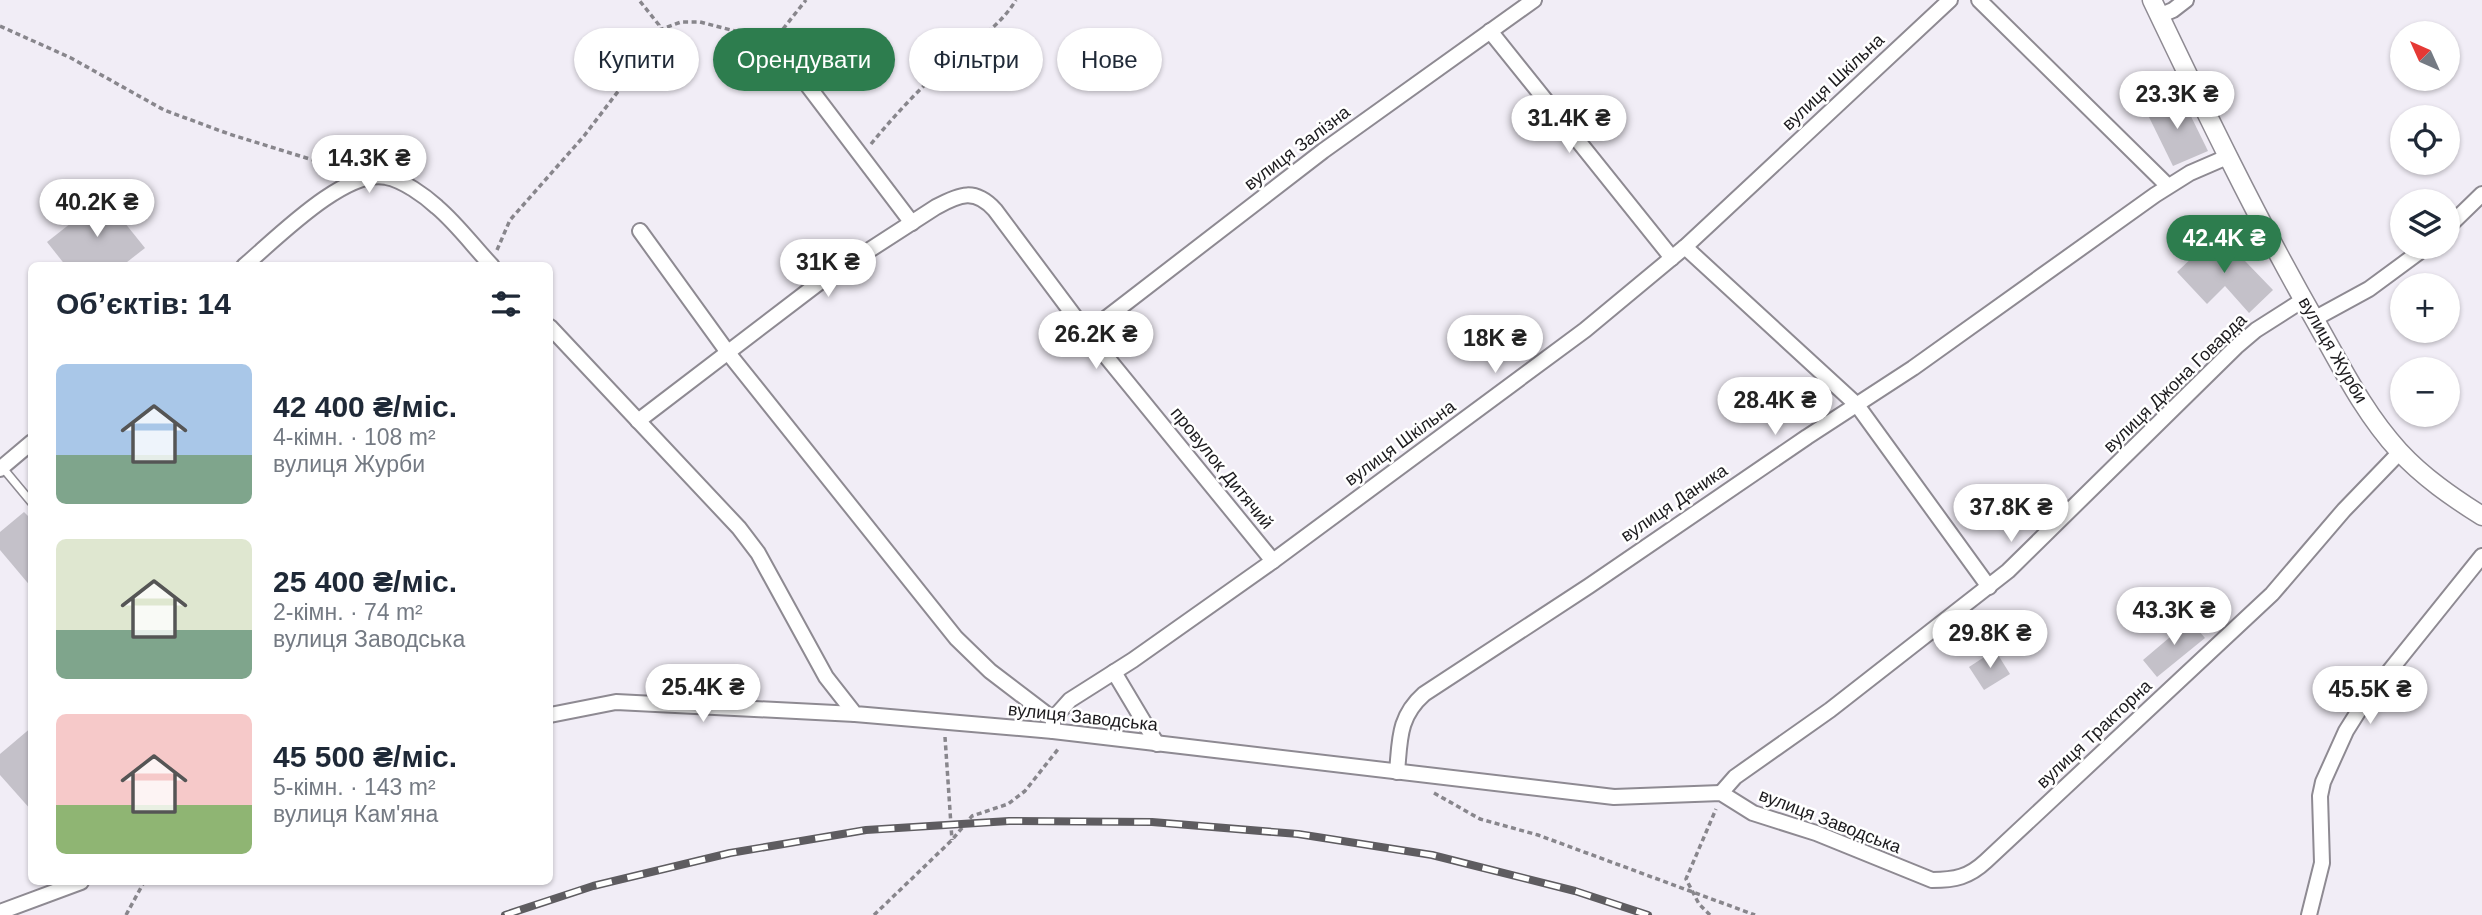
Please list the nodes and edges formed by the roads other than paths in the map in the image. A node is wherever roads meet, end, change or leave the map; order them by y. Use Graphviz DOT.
graph roads {
  1 [pos="1534,0"];
  2 [pos="1950,0"];
  3 [pos="1979,0"];
  4 [pos="2186,0"];
  5 [pos="2156,8"];
  6 [pos="1490,31"];
  7 [pos="812,91"];
  8 [pos="2227,157"];
  9 [pos="2168,186"];
  10 [pos="2482,194"];
  11 [pos="2460,215"];
  12 [pos="912,223"];
  13 [pos="640,231"];
  14 [pos="1685,247"];
  15 [pos="1672,258"];
  16 [pos="2410,259"];
  17 [pos="249,262"];
  18 [pos="489,262"];
  19 [pos="2303,300"];
  20 [pos="2314,319"];
  21 [pos="553,330"];
  22 [pos="1087,332"];
  23 [pos="729,354"];
  24 [pos="1857,405"];
  25 [pos="638,421"];
  26 [pos="28,445"];
  27 [pos="2400,452"];
  28 [pos="1,468"];
  29 [pos="28,498"];
  30 [pos="2482,516"];
  31 [pos="2482,556"];
  32 [pos="1273,561"];
  33 [pos="1989,587"];
  34 [pos="1114,672"];
  35 [pos="553,714"];
  36 [pos="855,714"];
  37 [pos="1053,725"];
  38 [pos="1157,744"];
  39 [pos="1397,772"];
  40 [pos="1721,793"];
  41 [pos="1986,861"];
  42 [pos="73,885"];
  43 [pos="0,912"];
  44 [pos="2309,915"];
  1 -- 6 [label="street, вулиця Залізна"];
  2 -- 14 [label="street, вулиця Шкільна"];
  3 -- 9 [label="street"];
  4 -- 5 [label="street"];
  5 -- 8 [label="street, вулиця Журби"];
  6 -- 15 [label="street"];
  6 -- 22 [label="street, вулиця Залізна"];
  7 -- 12 [label="street"];
  8 -- 9 [label="street, вулиця Даника"];
  8 -- 19 [label="street, вулиця Журби"];
  9 -- 24 [label="street, вулиця Даника"];
  10 -- 11 [label="street"];
  12 -- 22 [label="street, провулок Дитячий"];
  12 -- 23 [label="street"];
  13 -- 23 [label="street"];
  14 -- 15 [label="street, вулиця Шкільна"];
  14 -- 24 [label="street"];
  15 -- 32 [label="street, вулиця Шкільна"];
  16 -- 20 [label="street"];
  17 -- 18 [label="street"];
  19 -- 20 [label="street, вулиця Журби"];
  19 -- 33 [label="street, вулиця Джона Говарда"];
  20 -- 27 [label="street, вулиця Журби"];
  21 -- 25 [label="street"];
  22 -- 32 [label="street, провулок Дитячий"];
  23 -- 25 [label="street"];
  23 -- 37 [label="street"];
  24 -- 33 [label="street"];
  24 -- 39 [label="street, вулиця Даника"];
  25 -- 36 [label="street"];
  26 -- 28 [label="street"];
  27 -- 30 [label="street, вулиця Журби"];
  27 -- 41 [label="street, вулиця Тракторна"];
  28 -- 29 [label="lane"];
  31 -- 44 [label="street"];
  32 -- 34 [label="street, вулиця Шкільна"];
  33 -- 40 [label="street, вулиця Джона Говарда"];
  34 -- 37 [label="street, вулиця Шкільна"];
  34 -- 38 [label="street"];
  35 -- 36 [label="street, вулиця Заводська"];
  36 -- 37 [label="street, вулиця Заводська"];
  37 -- 38 [label="street, вулиця Заводська"];
  38 -- 39 [label="street, вулиця Заводська"];
  39 -- 40 [label="street, вулиця Заводська"];
  40 -- 41 [label="street, вулиця Заводська"];
  42 -- 43 [label="street"];
}
